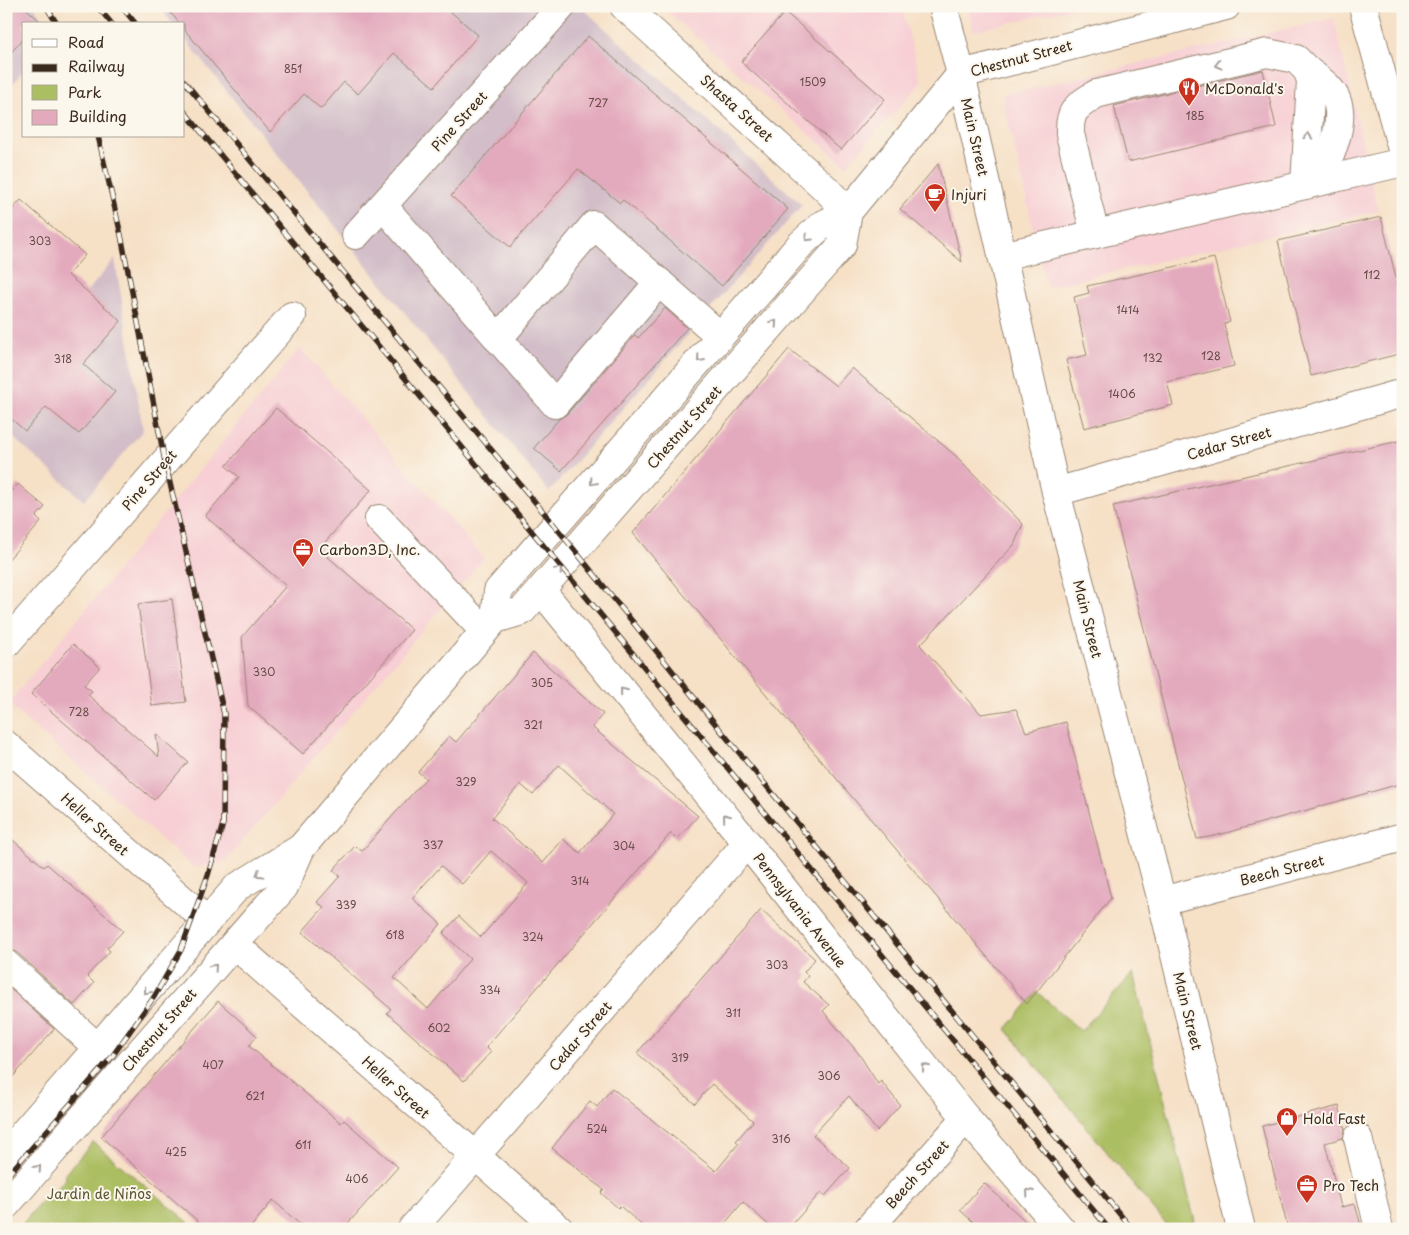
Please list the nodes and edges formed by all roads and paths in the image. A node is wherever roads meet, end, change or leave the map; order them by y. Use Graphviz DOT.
graph roads {
  1 [pos="562,6"];
  2 [pos="624,6"];
  3 [pos="943,6"];
  4 [pos="1226,6"];
  5 [pos="1363,6"];
  6 [pos="961,74"];
  7 [pos="1403,153"];
  8 [pos="1403,162"];
  9 [pos="1313,183"];
  10 [pos="383,206"];
  11 [pos="848,212"];
  12 [pos="1095,234"];
  13 [pos="356,235"];
  14 [pos="1002,256"];
  15 [pos="659,282"];
  16 [pos="292,316"];
  17 [pos="720,336"];
  18 [pos="498,339"];
  19 [pos="1403,393"];
  20 [pos="1056,492"];
  21 [pos="379,519"];
  22 [pos="541,590"];
  23 [pos="490,625"];
  24 [pos="6,644"];
  25 [pos="6,745"];
  26 [pos="1403,837"];
  27 [pos="747,843"];
  28 [pos="300,848"];
  29 [pos="1162,901"];
  30 [pos="207,921"];
  31 [pos="234,944"];
  32 [pos="6,964"];
  33 [pos="99,1049"];
  34 [pos="966,1118"];
  35 [pos="1358,1138"];
  36 [pos="6,1153"];
  37 [pos="475,1157"];
  38 [pos="6,1205"];
  39 [pos="412,1229"];
  40 [pos="559,1229"];
  41 [pos="868,1229"];
  42 [pos="1061,1229"];
  43 [pos="1242,1229"];
  44 [pos="1379,1229"];
  1 -- 10 [label="street, Pine Street"];
  2 -- 11 [label="street, Shasta Street"];
  3 -- 6 [label="street, Main Street"];
  4 -- 6 [label="street, Chestnut Street"];
  5 -- 7 [label="street"];
  6 -- 11 [label="street, Chestnut Street"];
  6 -- 14 [label="street, Main Street"];
  8 -- 9 [label="street"];
  9 -- 12 [label="street"];
  9 -- 12 [label="street, one-way"];
  10 -- 13 [label="street, Pine Street"];
  10 -- 18 [label="street"];
  11 -- 17 [label="street, Chestnut Street, one-way"];
  22 -- 11 [label="street, Chestnut Street, one-way"];
  12 -- 14 [label="street"];
  14 -- 20 [label="street, Main Street"];
  15 -- 17 [label="street"];
  15 -- 18 [label="street"];
  15 -- 18 [label="street"];
  16 -- 24 [label="street, Pine Street"];
  17 -- 23 [label="street, Chestnut Street, one-way"];
  19 -- 20 [label="street, Cedar Street"];
  20 -- 29 [label="street, Main Street"];
  21 -- 23 [label="street"];
  22 -- 23 [label="street, Chestnut Street"];
  27 -- 22 [label="street, Pennsylvania Avenue, one-way"];
  23 -- 28 [label="street, Chestnut Street"];
  25 -- 30 [label="street, Heller Street"];
  26 -- 29 [label="street, Beech Street"];
  34 -- 27 [label="street, Pennsylvania Avenue, one-way"];
  27 -- 37 [label="street, Cedar Street"];
  28 -- 30 [label="street, Chestnut Street, one-way"];
  28 -- 31 [label="street, Chestnut Street"];
  29 -- 43 [label="street, Main Street"];
  30 -- 33 [label="street, Chestnut Street, one-way"];
  31 -- 37 [label="street, Heller Street"];
  38 -- 31 [label="street, Chestnut Street, one-way"];
  32 -- 33 [label="street"];
  33 -- 36 [label="street, Chestnut Street"];
  34 -- 41 [label="street, Beech Street"];
  42 -- 34 [label="street, Pennsylvania Avenue, one-way"];
  35 -- 44 [label="street"];
  37 -- 39 [label="street, Cedar Street"];
  37 -- 40 [label="street, Heller Street"];
}
